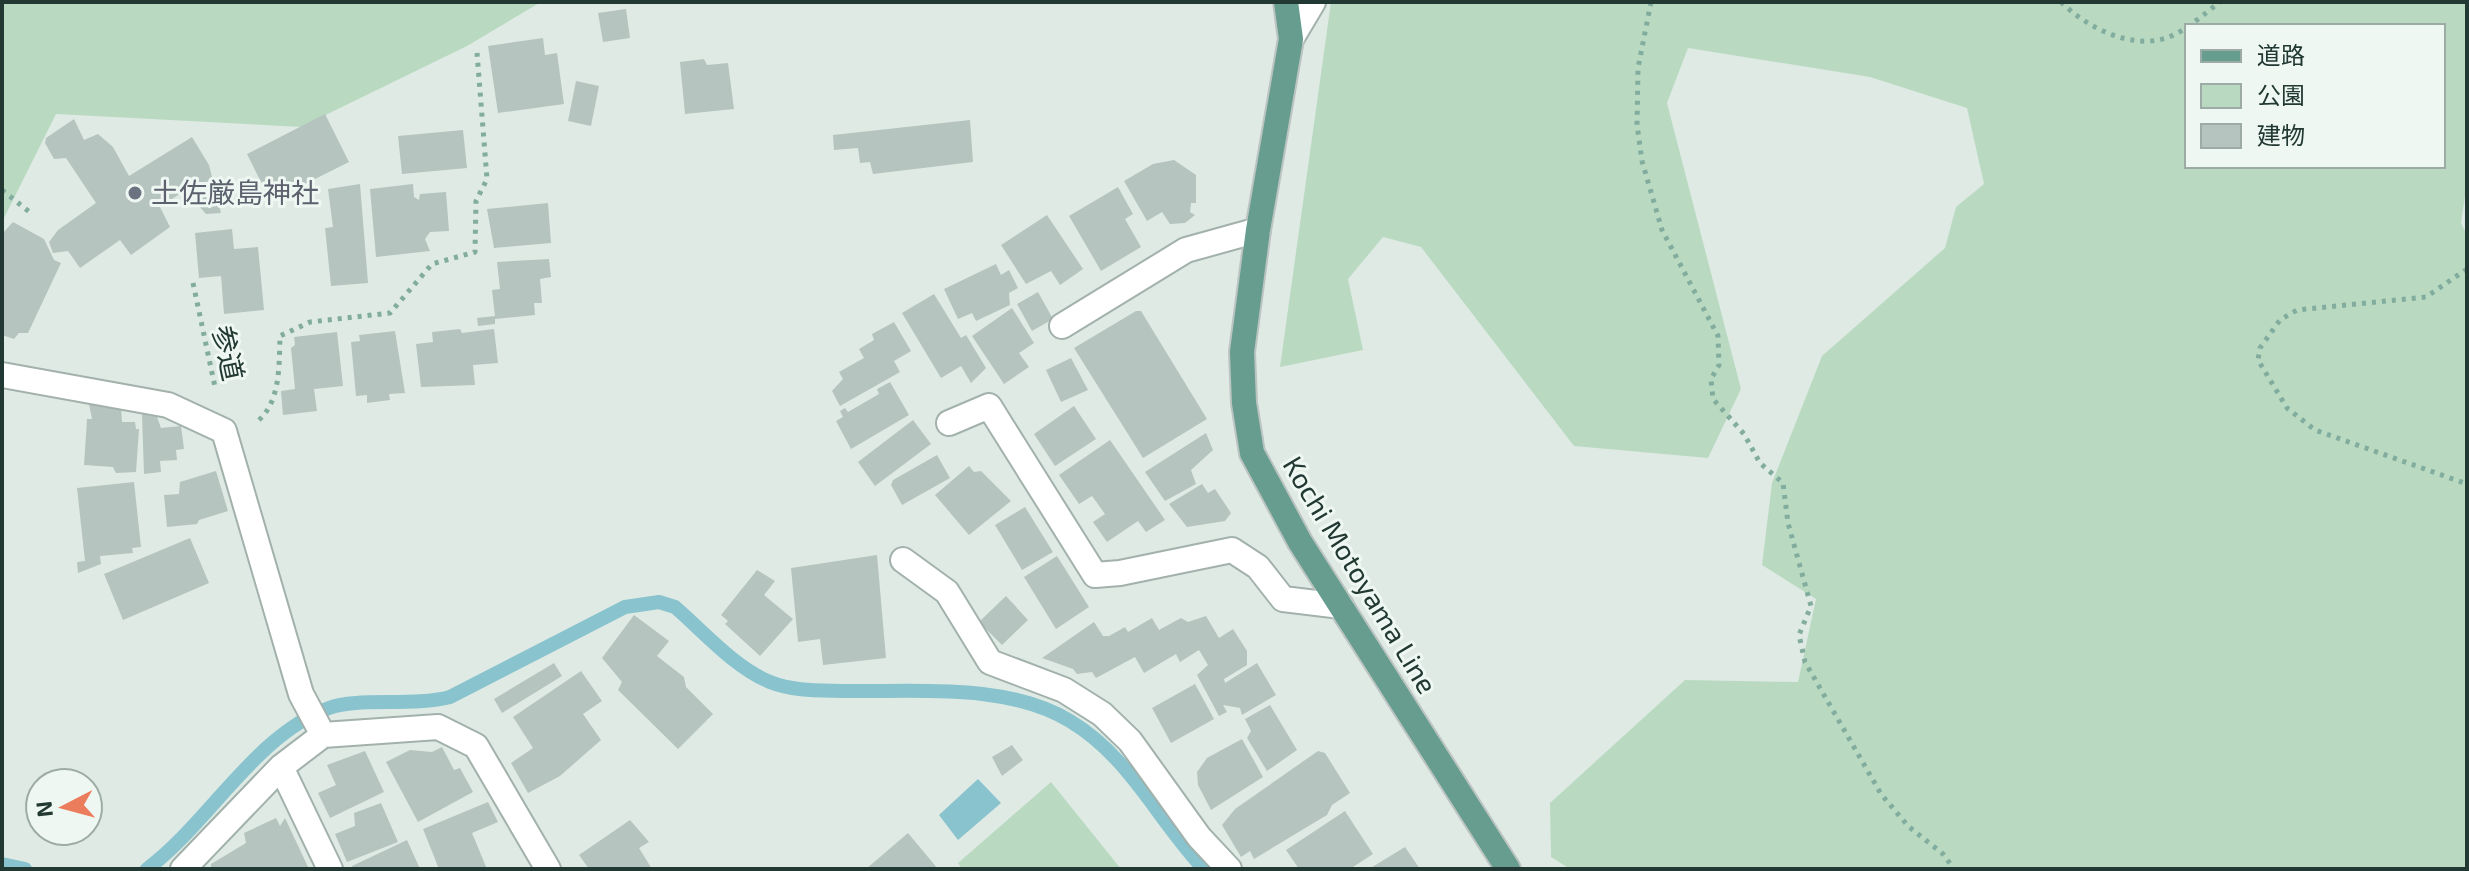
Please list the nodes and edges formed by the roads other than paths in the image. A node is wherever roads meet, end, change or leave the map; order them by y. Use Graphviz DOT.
graph roads {
  1 [pos="1286,2"];
  2 [pos="1313,2"];
  3 [pos="1291,39"];
  4 [pos="1258,230"];
  5 [pos="1062,326"];
  6 [pos="2,375"];
  7 [pos="949,423"];
  8 [pos="903,560"];
  9 [pos="1341,606"];
  10 [pos="323,735"];
  11 [pos="281,767"];
  12 [pos="183,869"];
  13 [pos="330,869"];
  14 [pos="548,869"];
  15 [pos="1229,869"];
  16 [pos="1508,869"];
  1 -- 3 [label="main road, Kochi Motoyama Line"];
  2 -- 3 [label="street"];
  3 -- 4 [label="main road, Kochi Motoyama Line"];
  4 -- 5 [label="street"];
  4 -- 9 [label="main road, Kochi Motoyama Line"];
  6 -- 10 [label="street"];
  7 -- 9 [label="street"];
  8 -- 15 [label="street"];
  9 -- 16 [label="main road, Kochi Motoyama Line"];
  10 -- 11 [label="street"];
  10 -- 14 [label="street"];
  11 -- 12 [label="street"];
  11 -- 13 [label="street"];
}
